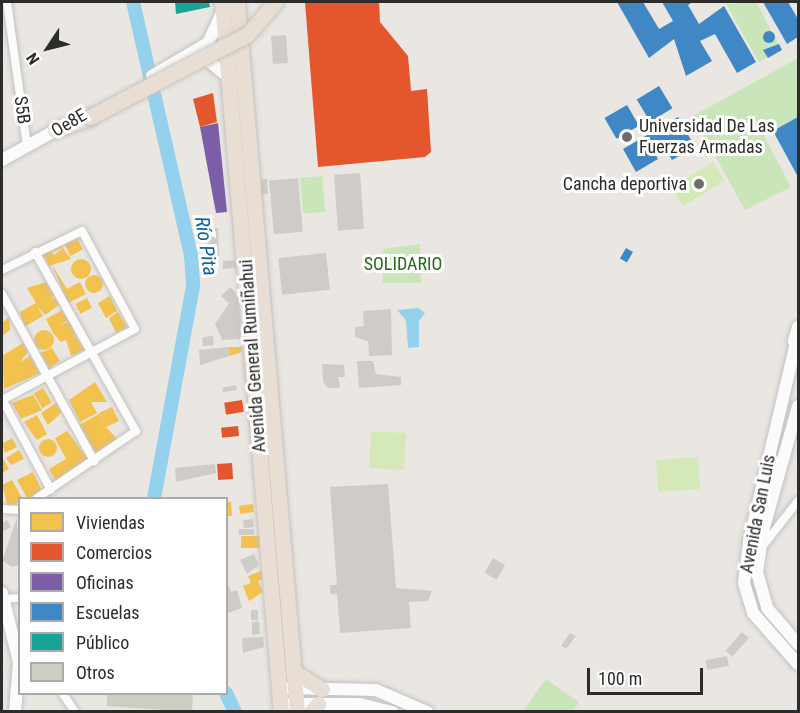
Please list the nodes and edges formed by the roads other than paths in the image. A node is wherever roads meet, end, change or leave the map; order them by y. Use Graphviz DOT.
graph roads {
  1 [pos="7,2"];
  2 [pos="237,2"];
  3 [pos="275,2"];
  4 [pos="222,7"];
  5 [pos="195,51"];
  6 [pos="231,79"];
  7 [pos="55,130"];
  8 [pos="27,146"];
  9 [pos="2,160"];
  10 [pos="35,252"];
  11 [pos="2,270"];
  12 [pos="2,294"];
  13 [pos="798,327"];
  14 [pos="797,350"];
  15 [pos="92,352"];
  16 [pos="47,377"];
  17 [pos="2,400"];
  18 [pos="798,406"];
  19 [pos="94,461"];
  20 [pos="51,490"];
  21 [pos="39,497"];
  22 [pos="798,501"];
  23 [pos="2,509"];
  24 [pos="18,510"];
  25 [pos="759,552"];
  26 [pos="3,596"];
  27 [pos="18,598"];
  28 [pos="798,644"];
  29 [pos="18,659"];
  30 [pos="798,664"];
  31 [pos="293,671"];
  32 [pos="295,688"];
  33 [pos="322,689"];
  34 [pos="18,695"];
  35 [pos="64,695"];
  36 [pos="280,701"];
  37 [pos="296,708"];
  38 [pos="314,708"];
  39 [pos="419,709"];
  40 [pos="15,711"];
  41 [pos="75,711"];
  42 [pos="393,711"];
  1 -- 8 [label="street, S5B"];
  2 -- 31 [label="highway, Avenida General Rumiñahui"];
  3 -- 7 [label="highway, bridge"];
  4 -- 5 [label="street"];
  4 -- 6 [label="highway, Avenida General Rumiñahui"];
  5 -- 6 [label="street"];
  5 -- 7 [label="street, Oe8E"];
  6 -- 36 [label="highway, Avenida General Rumiñahui"];
  7 -- 8 [label="street, Oe8E"];
  8 -- 9 [label="street, Oe8E"];
  10 -- 11 [label="street"];
  10 -- 15 [label="street"];
  10 -- 15 [label="street"];
  12 -- 16 [label="street"];
  13 -- 14 [label="street, Avenida San Luis"];
  14 -- 30 [label="street, Avenida San Luis"];
  15 -- 16 [label="street"];
  15 -- 19 [label="street"];
  16 -- 17 [label="street"];
  16 -- 19 [label="street"];
  17 -- 20 [label="street"];
  18 -- 25 [label="street, Avenida San Luis"];
  19 -- 20 [label="street"];
  20 -- 21 [label="street"];
  22 -- 25 [label="street"];
  23 -- 24 [label="street"];
  25 -- 28 [label="street, Avenida San Luis"];
  26 -- 27 [label="street"];
  26 -- 29 [label="street"];
  31 -- 32 [label="highway, Avenida General Rumiñahui"];
  31 -- 33 [label="highway"];
  32 -- 33 [label="street"];
  32 -- 36 [label="street"];
  32 -- 37 [label="highway, Avenida General Rumiñahui"];
  33 -- 39 [label="street"];
  34 -- 40 [label="street"];
  35 -- 41 [label="street"];
  36 -- 37 [label="street"];
  37 -- 38 [label="street"];
  38 -- 42 [label="street"];
}
